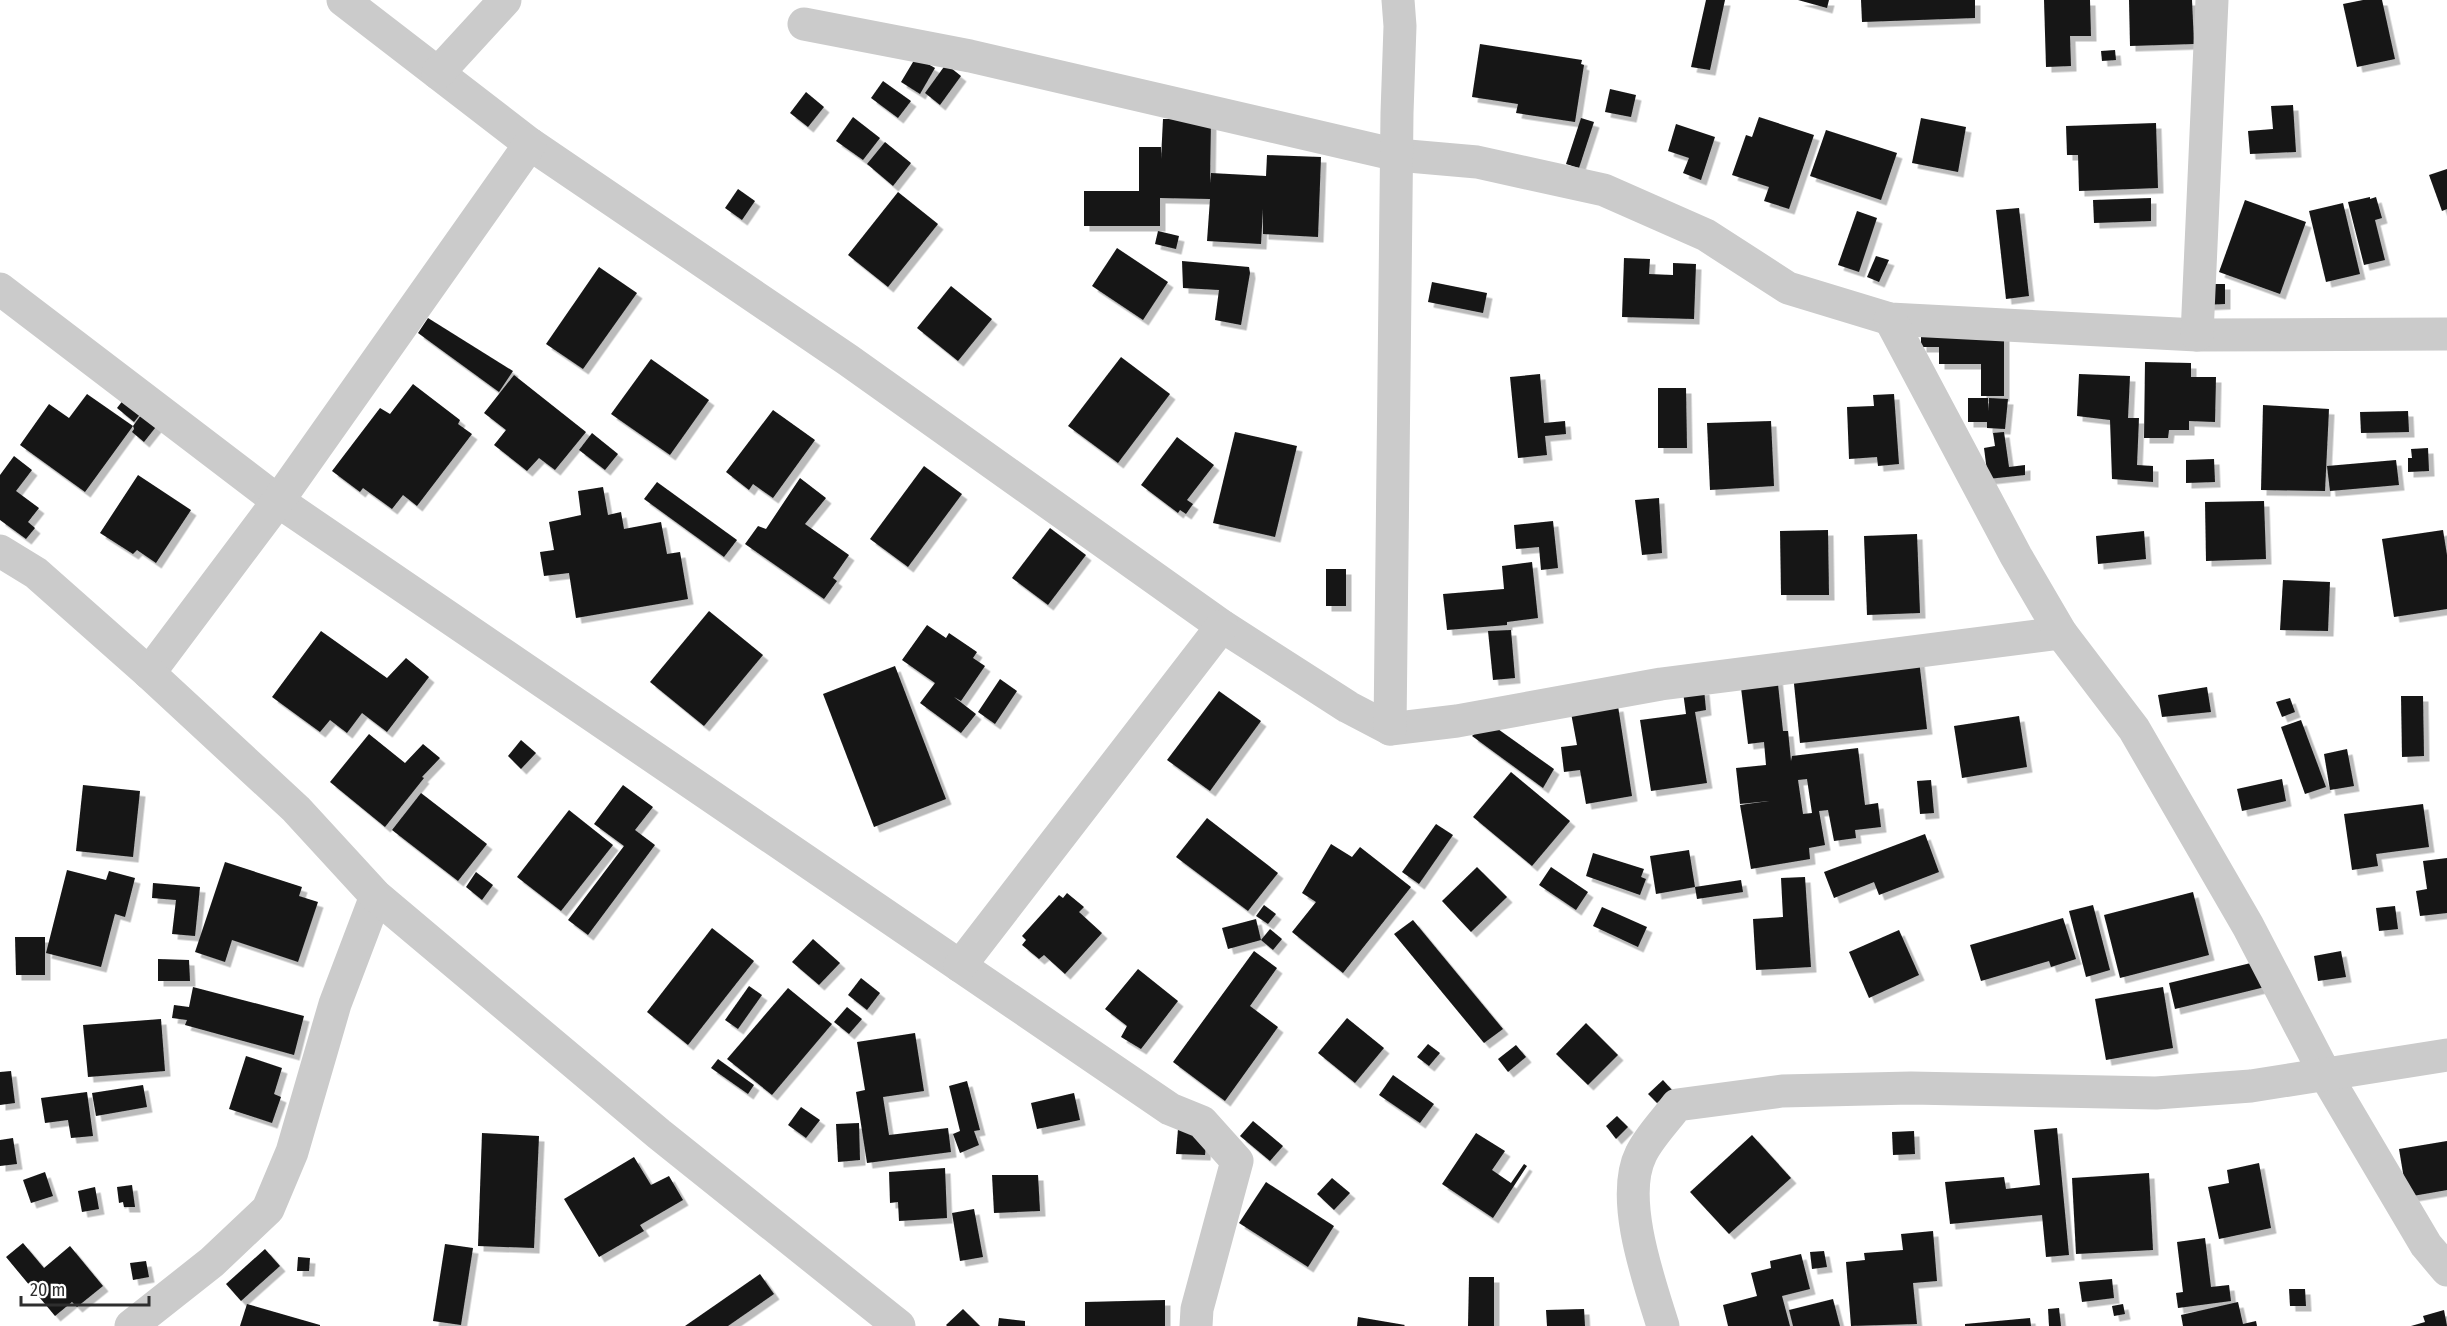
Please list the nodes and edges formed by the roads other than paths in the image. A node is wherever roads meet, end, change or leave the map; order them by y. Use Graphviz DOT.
graph roads {
  1 [pos="343,0"];
  2 [pos="505,0"];
  3 [pos="1398,0"];
  4 [pos="2212,0"];
  5 [pos="804,24"];
  6 [pos="438,73"];
  7 [pos="530,144"];
  8 [pos="1397,155"];
  9 [pos="0,289"];
  10 [pos="1890,319"];
  11 [pos="2447,334"];
  12 [pos="2197,335"];
  13 [pos="278,501"];
  14 [pos="0,551"];
  15 [pos="1222,626"];
  16 [pos="2061,633"];
  17 [pos="149,673"];
  18 [pos="1390,729"];
  19 [pos="376,896"];
  20 [pos="960,966"];
  21 [pos="2447,1055"];
  22 [pos="2325,1074"];
  23 [pos="2447,1270"];
  24 [pos="130,1326"];
  25 [pos="899,1326"];
  26 [pos="1197,1326"];
  27 [pos="1663,1326"];
  1 -- 6 [label="street"];
  2 -- 6 [label="street"];
  3 -- 8 [label="street"];
  4 -- 12 [label="street"];
  5 -- 8 [label="street"];
  6 -- 7 [label="street"];
  7 -- 13 [label="street"];
  7 -- 15 [label="street"];
  8 -- 10 [label="street"];
  8 -- 18 [label="street"];
  9 -- 13 [label="street"];
  10 -- 12 [label="street"];
  10 -- 16 [label="street"];
  11 -- 12 [label="street"];
  13 -- 17 [label="street"];
  13 -- 20 [label="street"];
  14 -- 17 [label="street"];
  15 -- 18 [label="street"];
  15 -- 20 [label="street"];
  16 -- 18 [label="street"];
  16 -- 22 [label="street"];
  17 -- 19 [label="street"];
  19 -- 24 [label="street"];
  19 -- 25 [label="street"];
  20 -- 26 [label="street"];
  21 -- 22 [label="street"];
  22 -- 23 [label="street"];
  22 -- 27 [label="street"];
}
